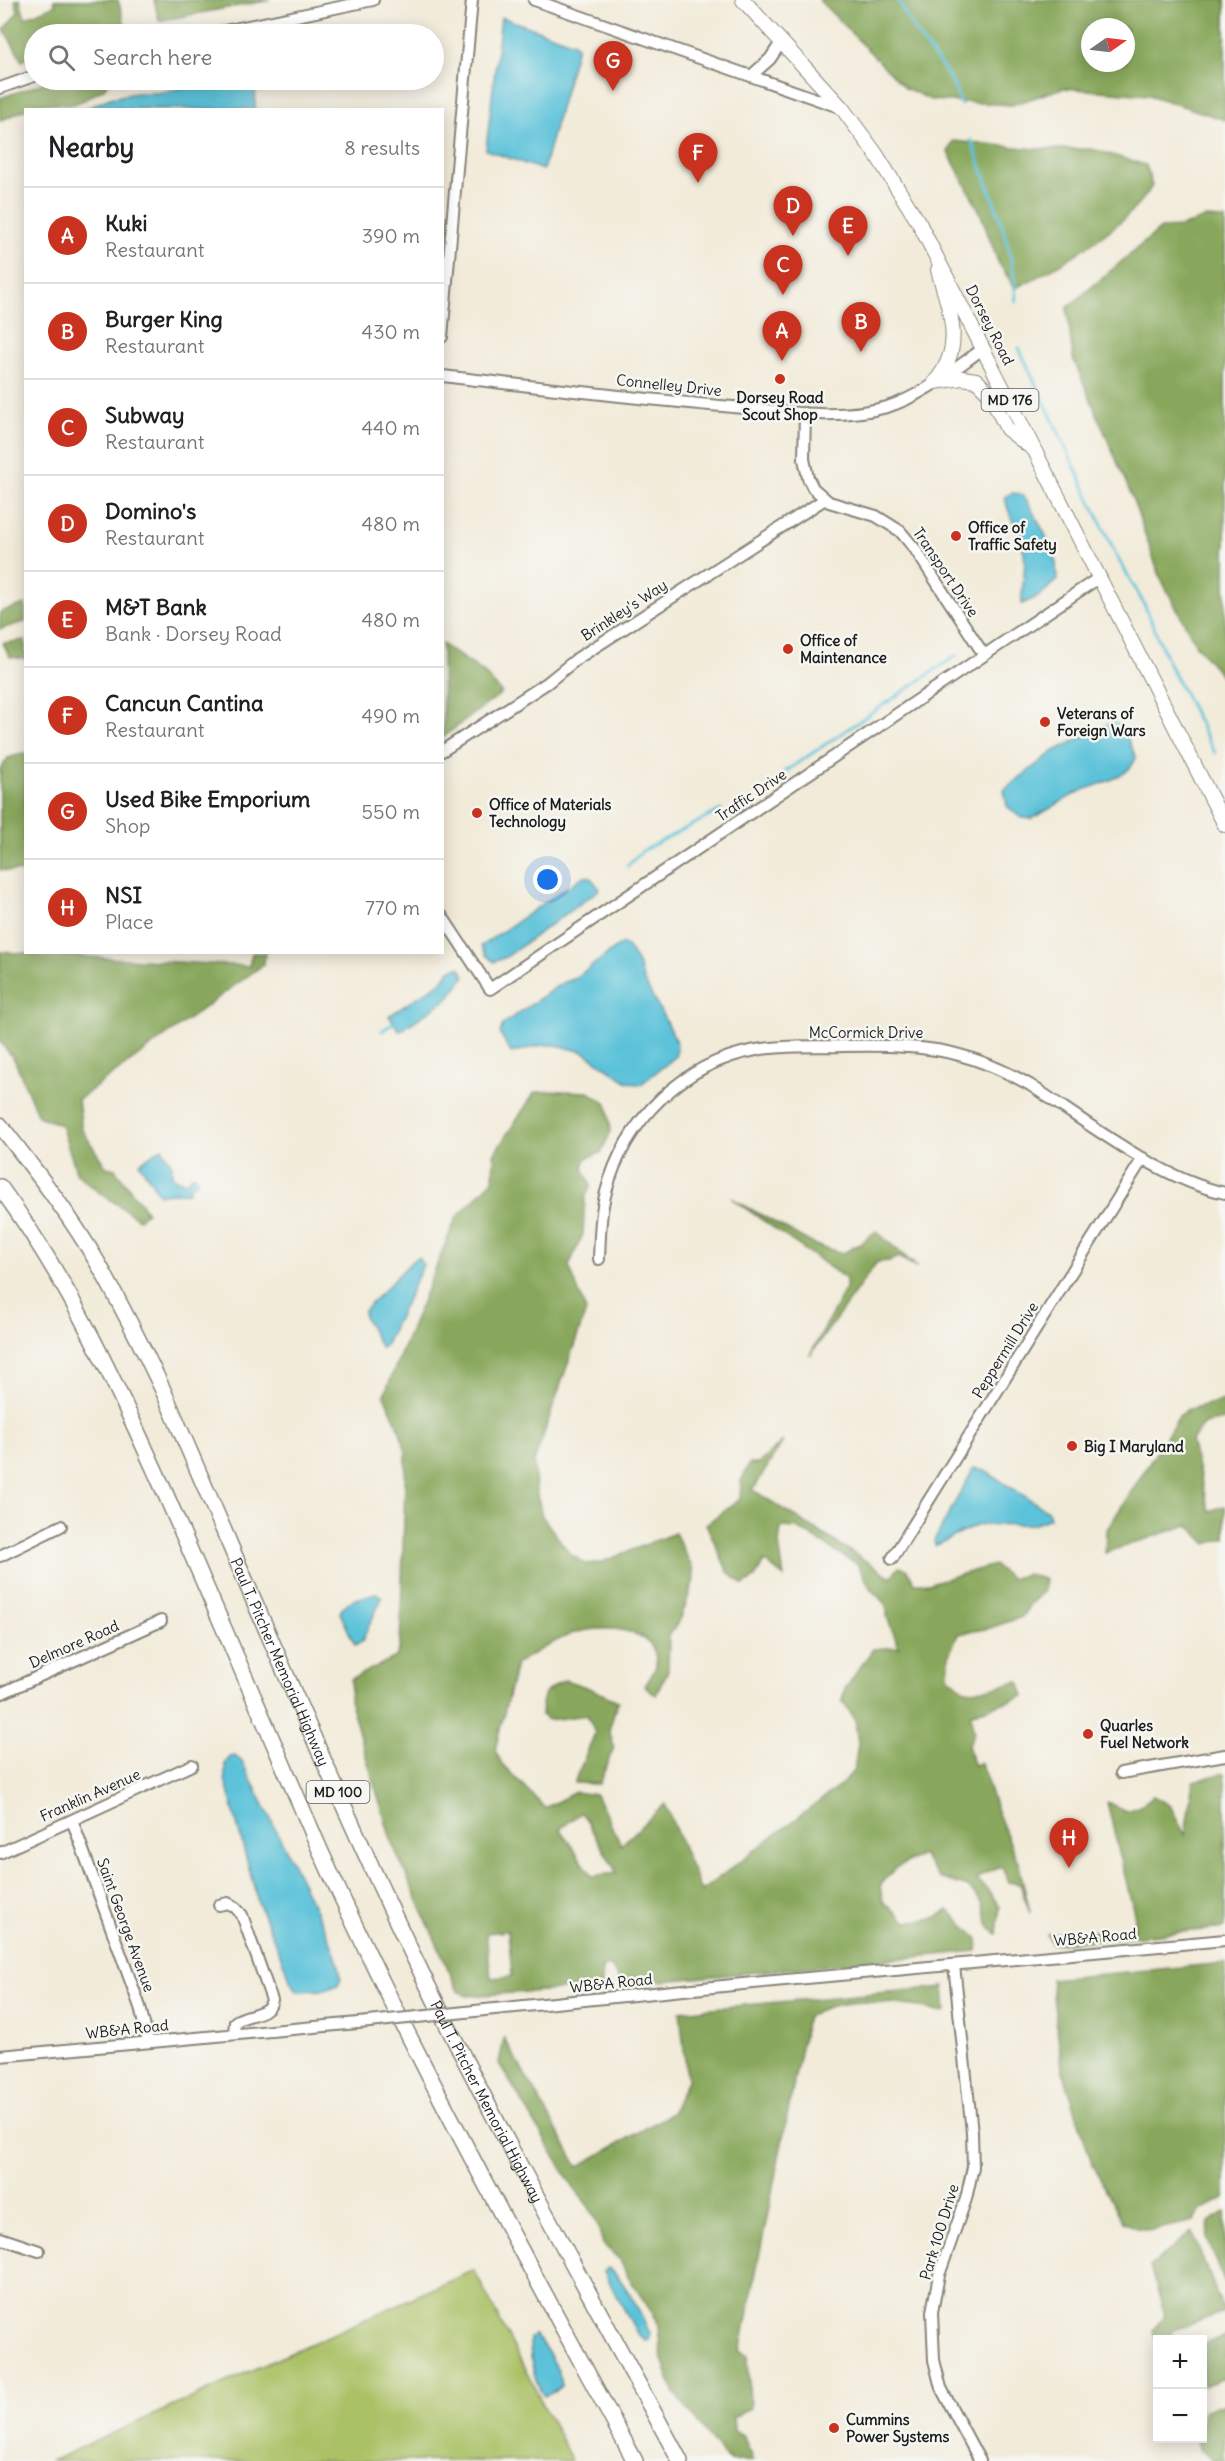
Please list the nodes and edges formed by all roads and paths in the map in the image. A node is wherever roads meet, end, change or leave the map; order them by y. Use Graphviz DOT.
graph roads {
  1 [pos="373,0"];
  2 [pos="472,0"];
  3 [pos="534,0"];
  4 [pos="743,0"];
  5 [pos="258,24"];
  6 [pos="782,41"];
  7 [pos="752,75"];
  8 [pos="24,80"];
  9 [pos="0,88"];
  10 [pos="842,108"];
  11 [pos="932,248"];
  12 [pos="444,315"];
  13 [pos="984,348"];
  14 [pos="444,376"];
  15 [pos="936,382"];
  16 [pos="805,413"];
  17 [pos="1036,451"];
  18 [pos="825,499"];
  19 [pos="1100,577"];
  20 [pos="984,655"];
  21 [pos="444,751"];
  22 [pos="1225,825"];
  23 [pos="444,919"];
  24 [pos="0,1125"];
  25 [pos="1143,1158"];
  26 [pos="0,1187"];
  27 [pos="1225,1193"];
  28 [pos="599,1259"];
  29 [pos="61,1526"];
  30 [pos="0,1556"];
  31 [pos="892,1559"];
  32 [pos="160,1621"];
  33 [pos="0,1694"];
  34 [pos="1225,1755"];
  35 [pos="192,1765"];
  36 [pos="1121,1773"];
  37 [pos="72,1820"];
  38 [pos="0,1853"];
  39 [pos="219,1905"];
  40 [pos="1225,1940"];
  41 [pos="954,1965"];
  42 [pos="234,2033"];
  43 [pos="148,2042"];
  44 [pos="0,2056"];
  45 [pos="0,2238"];
  46 [pos="39,2251"];
  47 [pos="635,2461"];
  48 [pos="680,2461"];
  49 [pos="980,2461"];
  1 -- 5 [label="street"];
  2 -- 12 [label="street"];
  3 -- 7 [label="street"];
  4 -- 6 [label="main road, Dorsey Road / MD 176"];
  6 -- 7 [label="street"];
  6 -- 10 [label="main road, Dorsey Road / MD 176"];
  7 -- 10 [label="street"];
  8 -- 9 [label="street"];
  10 -- 11 [label="main road, Dorsey Road / MD 176"];
  11 -- 13 [label="main road, Dorsey Road / MD 176"];
  11 -- 15 [label="main road"];
  13 -- 15 [label="street, Connelley Drive"];
  13 -- 17 [label="main road, Dorsey Road / MD 176"];
  14 -- 16 [label="street, Connelley Drive"];
  15 -- 16 [label="street, Connelley Drive"];
  15 -- 17 [label="main road"];
  16 -- 18 [label="street"];
  17 -- 19 [label="main road, Dorsey Road / MD 176"];
  18 -- 20 [label="street, Transport Drive"];
  18 -- 21 [label="street, Brinkley's Way"];
  19 -- 20 [label="street, Traffic Drive"];
  19 -- 22 [label="main road, Dorsey Road / MD 176"];
  20 -- 23 [label="street, Traffic Drive"];
  24 -- 48 [label="highway, Paul T. Pitcher Memorial Highway / MD 100"];
  25 -- 27 [label="street, McCormick Drive"];
  25 -- 28 [label="street, McCormick Drive"];
  25 -- 31 [label="street, Peppermill Drive"];
  26 -- 47 [label="highway, MD 100"];
  29 -- 30 [label="street"];
  32 -- 33 [label="street, Delmore Road"];
  34 -- 36 [label="street"];
  35 -- 37 [label="street, Franklin Avenue"];
  37 -- 38 [label="street, Franklin Avenue"];
  37 -- 43 [label="street, Saint George Avenue"];
  39 -- 42 [label="street"];
  40 -- 41 [label="street, WB&A Road"];
  41 -- 42 [label="street, WB&A Road, bridge"];
  41 -- 49 [label="street, Park 100 Drive"];
  42 -- 43 [label="street, WB&A Road"];
  43 -- 44 [label="street, WB&A Road"];
  45 -- 46 [label="street"];
}
